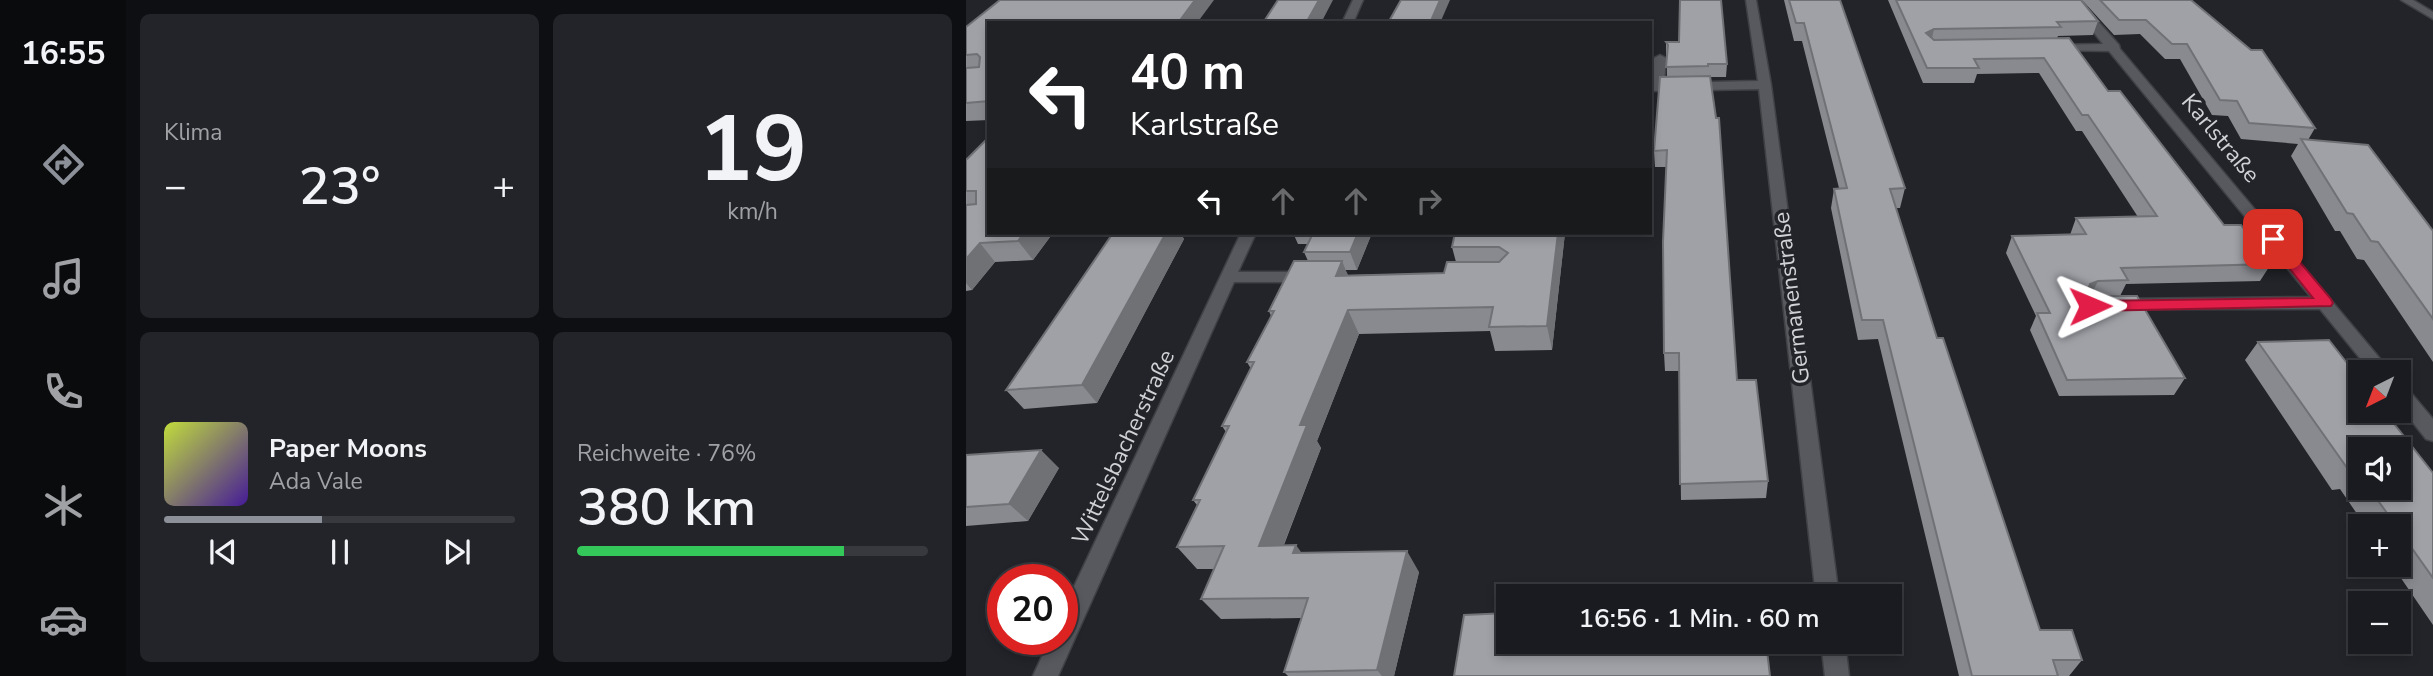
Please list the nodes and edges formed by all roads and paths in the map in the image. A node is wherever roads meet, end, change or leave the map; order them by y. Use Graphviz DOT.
graph roads {
  1 [pos="1358,0"];
  2 [pos="1751,0"];
  3 [pos="2073,0"];
  4 [pos="2406,0"];
  5 [pos="2433,16"];
  6 [pos="1348,21"];
  7 [pos="2115,47"];
  8 [pos="2036,48"];
  9 [pos="1660,58"];
  10 [pos="1765,85"];
  11 [pos="1654,87"];
  12 [pos="1247,235"];
  13 [pos="1228,277"];
  14 [pos="1324,278"];
  15 [pos="2326,303"];
  16 [pos="2104,306"];
  17 [pos="2372,360"];
  18 [pos="2412,408"];
  19 [pos="2433,433"];
  20 [pos="1826,584"];
  21 [pos="1834,654"];
  22 [pos="1045,676"];
  23 [pos="1837,676"];
  1 -- 6 [label="street"];
  2 -- 10 [label="street, Germanenstraße"];
  3 -- 7 [label="street, Karlstraße"];
  4 -- 5 [label="street"];
  7 -- 8 [label="street"];
  7 -- 15 [label="street, Karlstraße"];
  9 -- 11 [label="street"];
  10 -- 11 [label="street"];
  10 -- 20 [label="street, Germanenstraße"];
  12 -- 13 [label="street, Wittelsbacherstraße"];
  13 -- 14 [label="street"];
  13 -- 22 [label="street, Wittelsbacherstraße"];
  15 -- 16 [label="street"];
  15 -- 17 [label="street, Karlstraße"];
  18 -- 19 [label="street"];
  21 -- 23 [label="street"];
}
